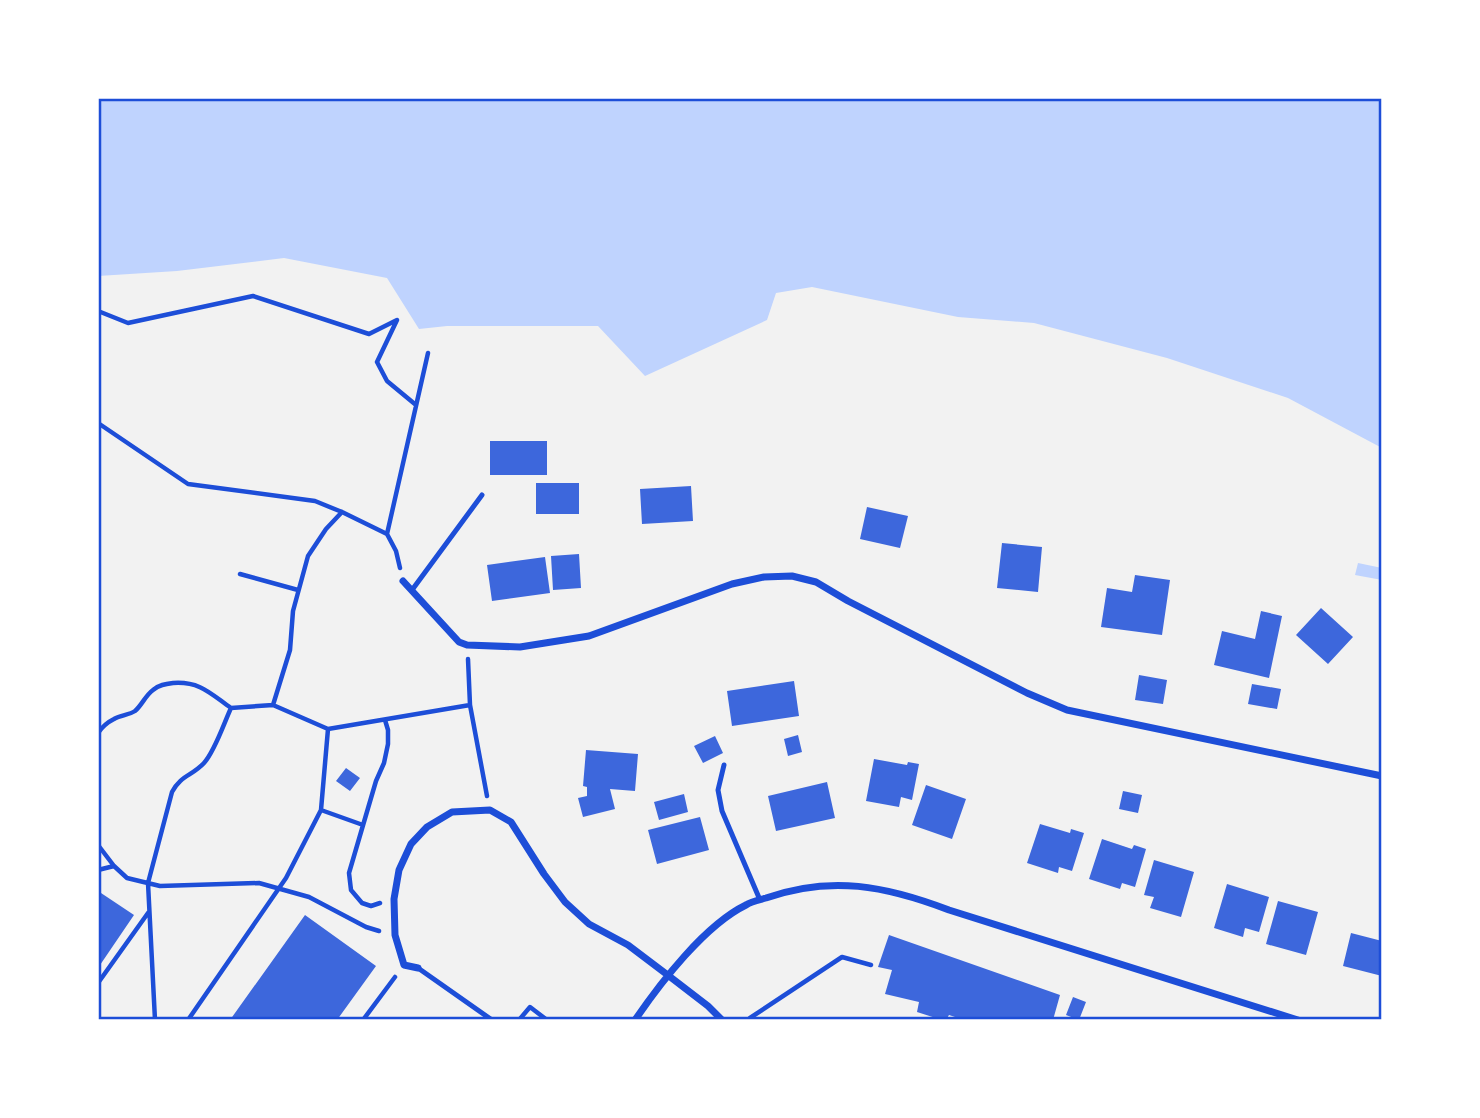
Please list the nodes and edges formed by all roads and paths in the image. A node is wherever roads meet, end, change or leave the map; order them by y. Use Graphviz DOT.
graph roads {
  1 [pos="98,311"];
  2 [pos="428,353"];
  3 [pos="416,405"];
  4 [pos="98,423"];
  5 [pos="482,495"];
  6 [pos="342,512"];
  7 [pos="387,534"];
  8 [pos="240,574"];
  9 [pos="403,581"];
  10 [pos="298,590"];
  11 [pos="412,590"];
  12 [pos="467,645"];
  13 [pos="273,705"];
  14 [pos="470,705"];
  15 [pos="232,708"];
  16 [pos="385,720"];
  17 [pos="328,729"];
  18 [pos="98,733"];
  19 [pos="724,765"];
  20 [pos="1382,776"];
  21 [pos="321,810"];
  22 [pos="490,810"];
  23 [pos="363,825"];
  24 [pos="98,845"];
  25 [pos="114,866"];
  26 [pos="98,870"];
  27 [pos="148,883"];
  28 [pos="278,889"];
  29 [pos="394,899"];
  30 [pos="760,900"];
  31 [pos="149,912"];
  32 [pos="395,935"];
  33 [pos="404,965"];
  34 [pos="871,965"];
  35 [pos="418,968"];
  36 [pos="669,976"];
  37 [pos="98,983"];
  38 [pos="750,1018"];
  39 [pos="155,1020"];
  40 [pos="188,1020"];
  41 [pos="363,1020"];
  42 [pos="492,1020"];
  43 [pos="519,1020"];
  44 [pos="547,1020"];
  45 [pos="635,1020"];
  46 [pos="722,1020"];
  47 [pos="1298,1020"];
  1 -- 3 [label="path"];
  2 -- 3 [label="path"];
  3 -- 7 [label="path"];
  4 -- 6 [label="path"];
  5 -- 11 [label="lane"];
  6 -- 7 [label="path"];
  6 -- 10 [label="path"];
  7 -- 9 [label="path"];
  8 -- 10 [label="path"];
  9 -- 11 [label="street"];
  10 -- 13 [label="path"];
  11 -- 12 [label="street"];
  12 -- 14 [label="path"];
  12 -- 20 [label="street"];
  13 -- 15 [label="path"];
  13 -- 17 [label="path"];
  14 -- 16 [label="path"];
  14 -- 22 [label="path"];
  15 -- 18 [label="path"];
  15 -- 27 [label="path"];
  16 -- 17 [label="path"];
  16 -- 23 [label="path"];
  17 -- 21 [label="path"];
  19 -- 30 [label="lane"];
  21 -- 23 [label="path"];
  21 -- 28 [label="path"];
  22 -- 29 [label="street"];
  22 -- 36 [label="street"];
  23 -- 29 [label="path"];
  24 -- 25 [label="path"];
  25 -- 26 [label="path"];
  25 -- 27 [label="path"];
  27 -- 28 [label="path"];
  27 -- 31 [label="path"];
  28 -- 32 [label="path"];
  28 -- 40 [label="path"];
  29 -- 32 [label="street"];
  30 -- 36 [label="street"];
  30 -- 47 [label="street"];
  31 -- 37 [label="path"];
  31 -- 39 [label="path"];
  32 -- 33 [label="street"];
  33 -- 35 [label="street"];
  33 -- 41 [label="path"];
  34 -- 38 [label="path"];
  35 -- 42 [label="lane"];
  36 -- 45 [label="street"];
  36 -- 46 [label="street"];
  43 -- 44 [label="path"];
}
